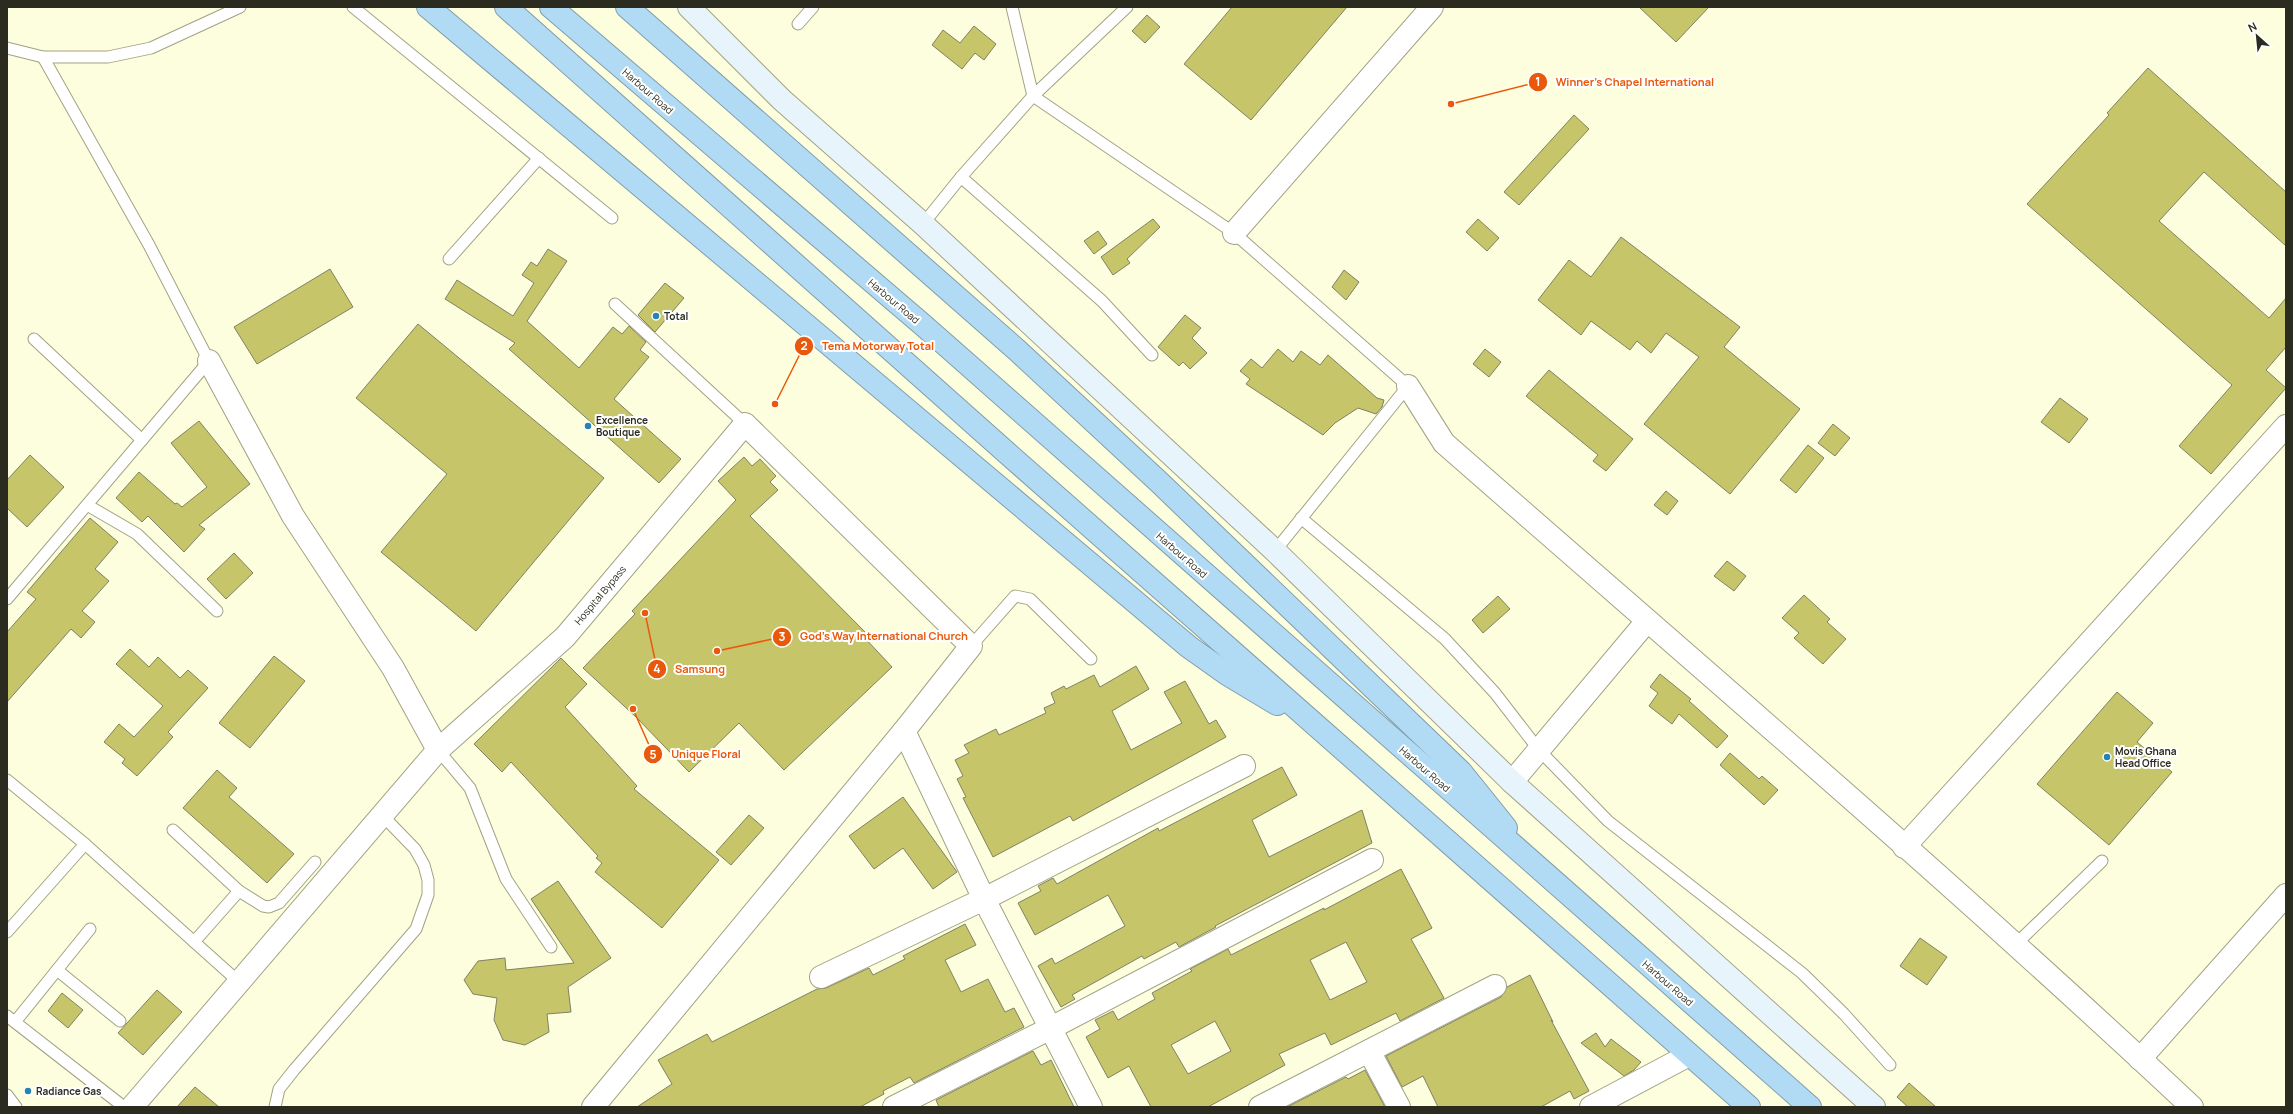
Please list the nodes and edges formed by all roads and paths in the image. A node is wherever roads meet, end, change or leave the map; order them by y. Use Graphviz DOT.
graph roads {
  1 [pos="240,7"];
  2 [pos="353,7"];
  3 [pos="428,7"];
  4 [pos="506,7"];
  5 [pos="551,7"];
  6 [pos="627,7"];
  7 [pos="689,7"];
  8 [pos="813,7"];
  9 [pos="1012,7"];
  10 [pos="1127,7"];
  11 [pos="1432,7"];
  12 [pos="798,24"];
  13 [pos="7,48"];
  14 [pos="43,57"];
  15 [pos="1033,96"];
  16 [pos="539,158"];
  17 [pos="961,176"];
  18 [pos="612,218"];
  19 [pos="923,224"];
  20 [pos="1234,233"];
  21 [pos="449,259"];
  22 [pos="615,304"];
  23 [pos="34,339"];
  24 [pos="1152,355"];
  25 [pos="210,361"];
  26 [pos="1408,386"];
  27 [pos="745,424"];
  28 [pos="2286,426"];
  29 [pos="142,440"];
  30 [pos="87,505"];
  31 [pos="1301,518"];
  32 [pos="1275,551"];
  33 [pos="7,598"];
  34 [pos="217,611"];
  35 [pos="1647,621"];
  36 [pos="971,646"];
  37 [pos="1091,659"];
  38 [pos="1309,719"];
  39 [pos="904,731"];
  40 [pos="438,750"];
  41 [pos="1539,750"];
  42 [pos="1244,766"];
  43 [pos="7,780"];
  44 [pos="1512,782"];
  45 [pos="383,816"];
  46 [pos="173,830"];
  47 [pos="85,844"];
  48 [pos="1904,847"];
  49 [pos="1372,860"];
  50 [pos="2102,860"];
  51 [pos="315,862"];
  52 [pos="1531,863"];
  53 [pos="293,889"];
  54 [pos="239,891"];
  55 [pos="2286,895"];
  56 [pos="984,899"];
  57 [pos="309,903"];
  58 [pos="90,929"];
  59 [pos="7,932"];
  60 [pos="194,942"];
  61 [pos="2016,944"];
  62 [pos="551,947"];
  63 [pos="57,970"];
  64 [pos="820,977"];
  65 [pos="240,983"];
  66 [pos="1495,986"];
  67 [pos="11,1019"];
  68 [pos="120,1021"];
  69 [pos="1051,1028"];
  70 [pos="1369,1051"];
  71 [pos="1689,1055"];
  72 [pos="2140,1059"];
  73 [pos="1890,1065"];
  74 [pos="7,1095"];
  75 [pos="16,1107"];
  76 [pos="124,1107"];
  77 [pos="132,1107"];
  78 [pos="275,1107"];
  79 [pos="593,1107"];
  80 [pos="894,1107"];
  81 [pos="1091,1107"];
  82 [pos="1260,1107"];
  83 [pos="1399,1107"];
  84 [pos="1591,1107"];
  85 [pos="1749,1107"];
  86 [pos="1810,1107"];
  87 [pos="1874,1107"];
  88 [pos="2192,1107"];
  1 -- 14 [label="lane"];
  2 -- 16 [label="lane"];
  3 -- 38 [label="highway"];
  4 -- 38 [label="highway"];
  5 -- 52 [label="highway, Harbour Road"];
  6 -- 52 [label="highway"];
  7 -- 19 [label="street"];
  8 -- 12 [label="lane"];
  9 -- 15 [label="lane"];
  10 -- 15 [label="lane"];
  11 -- 20 [label="street"];
  13 -- 14 [label="lane"];
  14 -- 25 [label="lane"];
  15 -- 17 [label="lane"];
  15 -- 20 [label="lane"];
  16 -- 18 [label="lane"];
  16 -- 21 [label="lane"];
  17 -- 19 [label="lane"];
  17 -- 24 [label="lane"];
  19 -- 32 [label="street"];
  20 -- 26 [label="lane"];
  22 -- 27 [label="lane"];
  23 -- 29 [label="lane"];
  25 -- 29 [label="lane"];
  25 -- 40 [label="street"];
  26 -- 31 [label="lane"];
  26 -- 35 [label="street"];
  27 -- 36 [label="street"];
  27 -- 40 [label="street, Hospital Bypass"];
  28 -- 48 [label="street"];
  29 -- 30 [label="lane"];
  30 -- 33 [label="lane"];
  30 -- 34 [label="lane"];
  31 -- 32 [label="lane"];
  31 -- 41 [label="lane"];
  32 -- 44 [label="street"];
  35 -- 41 [label="street"];
  35 -- 48 [label="street"];
  36 -- 37 [label="lane"];
  36 -- 39 [label="street"];
  38 -- 71 [label="highway"];
  39 -- 56 [label="street"];
  39 -- 79 [label="street"];
  40 -- 45 [label="street, Hospital Bypass"];
  40 -- 62 [label="lane"];
  41 -- 44 [label="street"];
  41 -- 73 [label="lane"];
  42 -- 56 [label="street"];
  43 -- 47 [label="lane"];
  44 -- 87 [label="street"];
  45 -- 57 [label="street, Hospital Bypass"];
  45 -- 78 [label="lane"];
  46 -- 54 [label="lane"];
  47 -- 59 [label="lane"];
  47 -- 60 [label="lane"];
  48 -- 61 [label="street"];
  49 -- 69 [label="street"];
  50 -- 61 [label="lane"];
  51 -- 53 [label="lane"];
  52 -- 86 [label="highway, Harbour Road"];
  53 -- 54 [label="lane"];
  53 -- 57 [label="lane"];
  54 -- 60 [label="lane"];
  55 -- 72 [label="street"];
  56 -- 64 [label="street"];
  56 -- 69 [label="street"];
  57 -- 65 [label="street, Hospital Bypass"];
  58 -- 63 [label="lane"];
  60 -- 65 [label="lane"];
  61 -- 72 [label="street"];
  63 -- 67 [label="lane"];
  63 -- 68 [label="lane"];
  65 -- 77 [label="street, Hospital Bypass"];
  66 -- 70 [label="street"];
  67 -- 76 [label="lane"];
  69 -- 80 [label="street"];
  69 -- 81 [label="street"];
  70 -- 82 [label="street"];
  70 -- 83 [label="street"];
  71 -- 84 [label="street"];
  71 -- 85 [label="highway"];
  72 -- 88 [label="street"];
  74 -- 75 [label="lane"];
}
